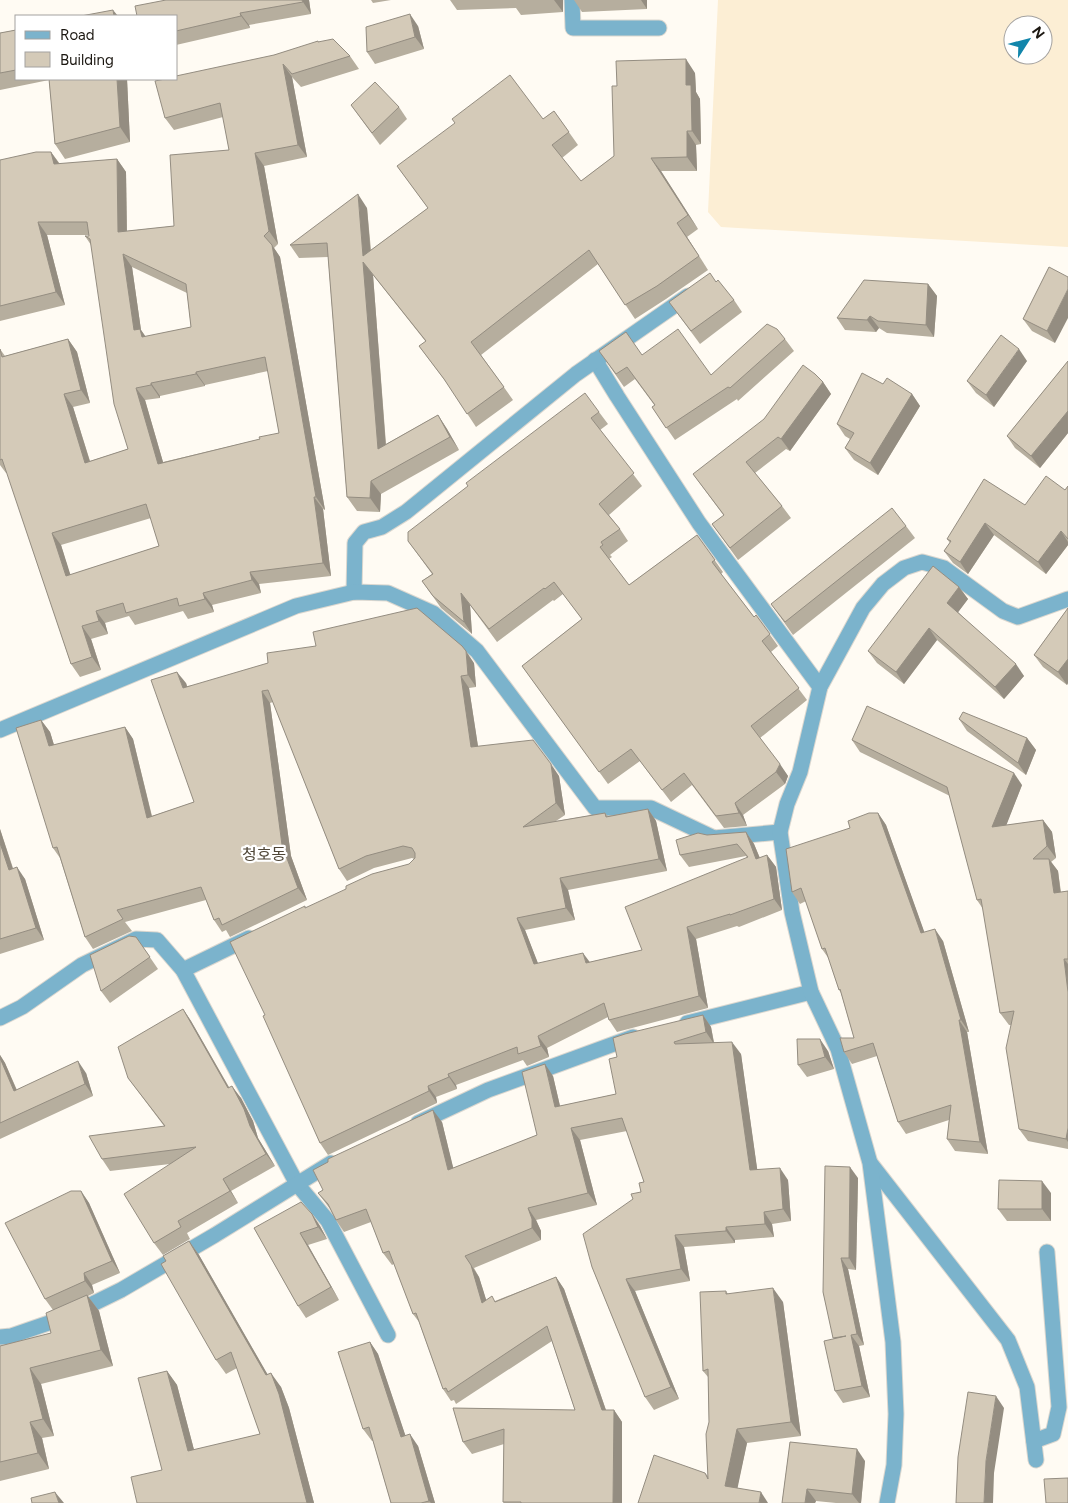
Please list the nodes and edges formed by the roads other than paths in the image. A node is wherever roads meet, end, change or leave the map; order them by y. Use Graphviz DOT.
graph roads {
  1 [pos="572,0"];
  2 [pos="659,28"];
  3 [pos="697,289"];
  4 [pos="596,360"];
  5 [pos="354,592"];
  6 [pos="1068,598"];
  7 [pos="820,688"];
  8 [pos="0,730"];
  9 [pos="780,832"];
  10 [pos="262,932"];
  11 [pos="183,970"];
  12 [pos="811,992"];
  13 [pos="0,1018"];
  14 [pos="669,1028"];
  15 [pos="650,1033"];
  16 [pos="401,1130"];
  17 [pos="341,1159"];
  18 [pos="870,1163"];
  19 [pos="297,1184"];
  20 [pos="1047,1252"];
  21 [pos="388,1335"];
  22 [pos="0,1337"];
  23 [pos="1034,1441"];
  24 [pos="1036,1460"];
  25 [pos="887,1503"];
  1 -- 2 [label="street"];
  3 -- 4 [label="street"];
  4 -- 5 [label="street"];
  4 -- 7 [label="street"];
  5 -- 8 [label="street"];
  5 -- 9 [label="street"];
  6 -- 7 [label="street"];
  7 -- 9 [label="street"];
  9 -- 12 [label="street"];
  10 -- 11 [label="street"];
  11 -- 13 [label="street"];
  11 -- 19 [label="street"];
  12 -- 14 [label="street"];
  12 -- 18 [label="street"];
  15 -- 16 [label="street"];
  17 -- 19 [label="street"];
  18 -- 23 [label="street"];
  18 -- 25 [label="street"];
  19 -- 21 [label="street"];
  19 -- 22 [label="street"];
  20 -- 23 [label="street"];
  23 -- 24 [label="street"];
}
